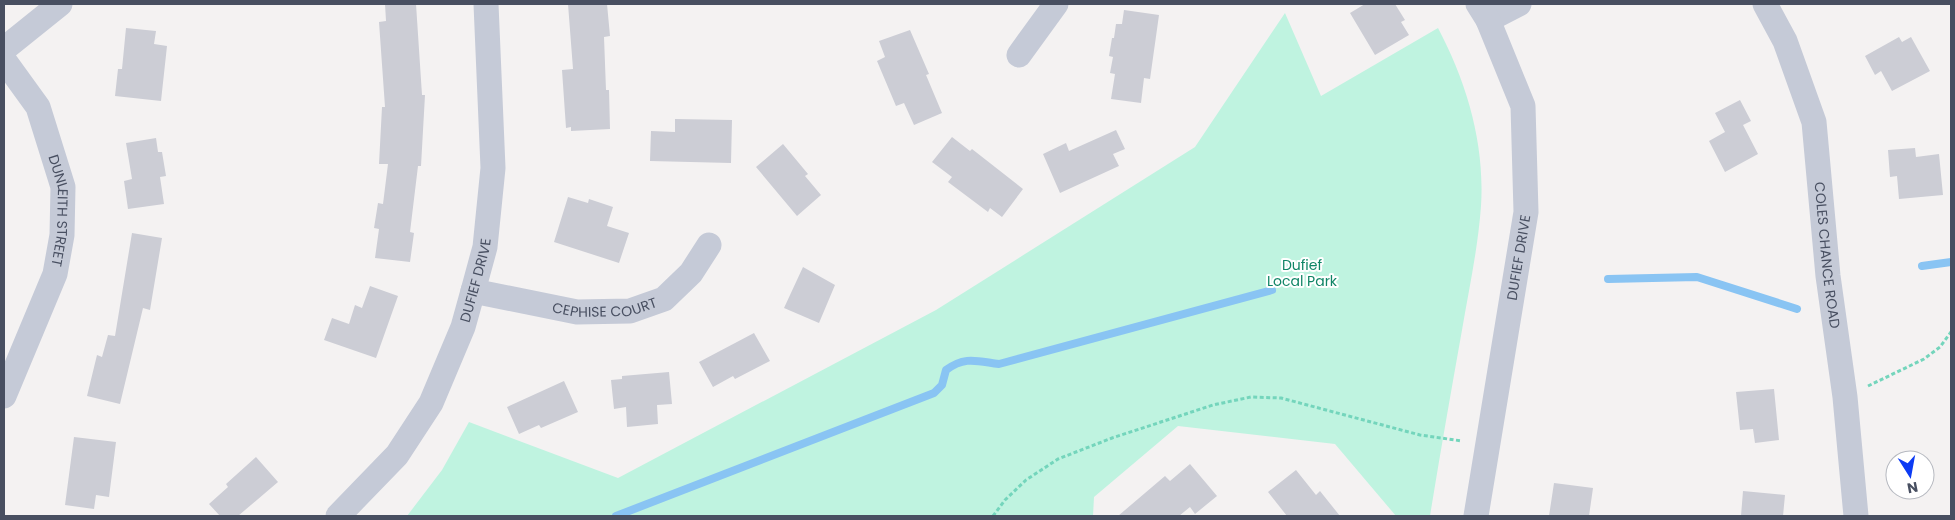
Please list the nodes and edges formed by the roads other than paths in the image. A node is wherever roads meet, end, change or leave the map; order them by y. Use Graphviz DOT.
graph roads {
  1 [pos="60,4"];
  2 [pos="486,4"];
  3 [pos="1056,4"];
  4 [pos="1519,4"];
  5 [pos="1766,4"];
  6 [pos="1483,12"];
  7 [pos="4,49"];
  8 [pos="1019,56"];
  9 [pos="4,60"];
  10 [pos="709,245"];
  11 [pos="473,290"];
  12 [pos="4,396"];
  13 [pos="338,516"];
  14 [pos="1476,516"];
  15 [pos="1856,516"];
  1 -- 7 [label="street"];
  2 -- 11 [label="street, DUFIEF DRIVE"];
  3 -- 8 [label="street"];
  4 -- 6 [label="street"];
  5 -- 15 [label="street, COLES CHANCE ROAD"];
  6 -- 14 [label="street, DUFIEF DRIVE"];
  9 -- 12 [label="street, DUNLEITH STREET"];
  10 -- 11 [label="street, CEPHISE COURT"];
  11 -- 13 [label="street, DUFIEF DRIVE"];
}
